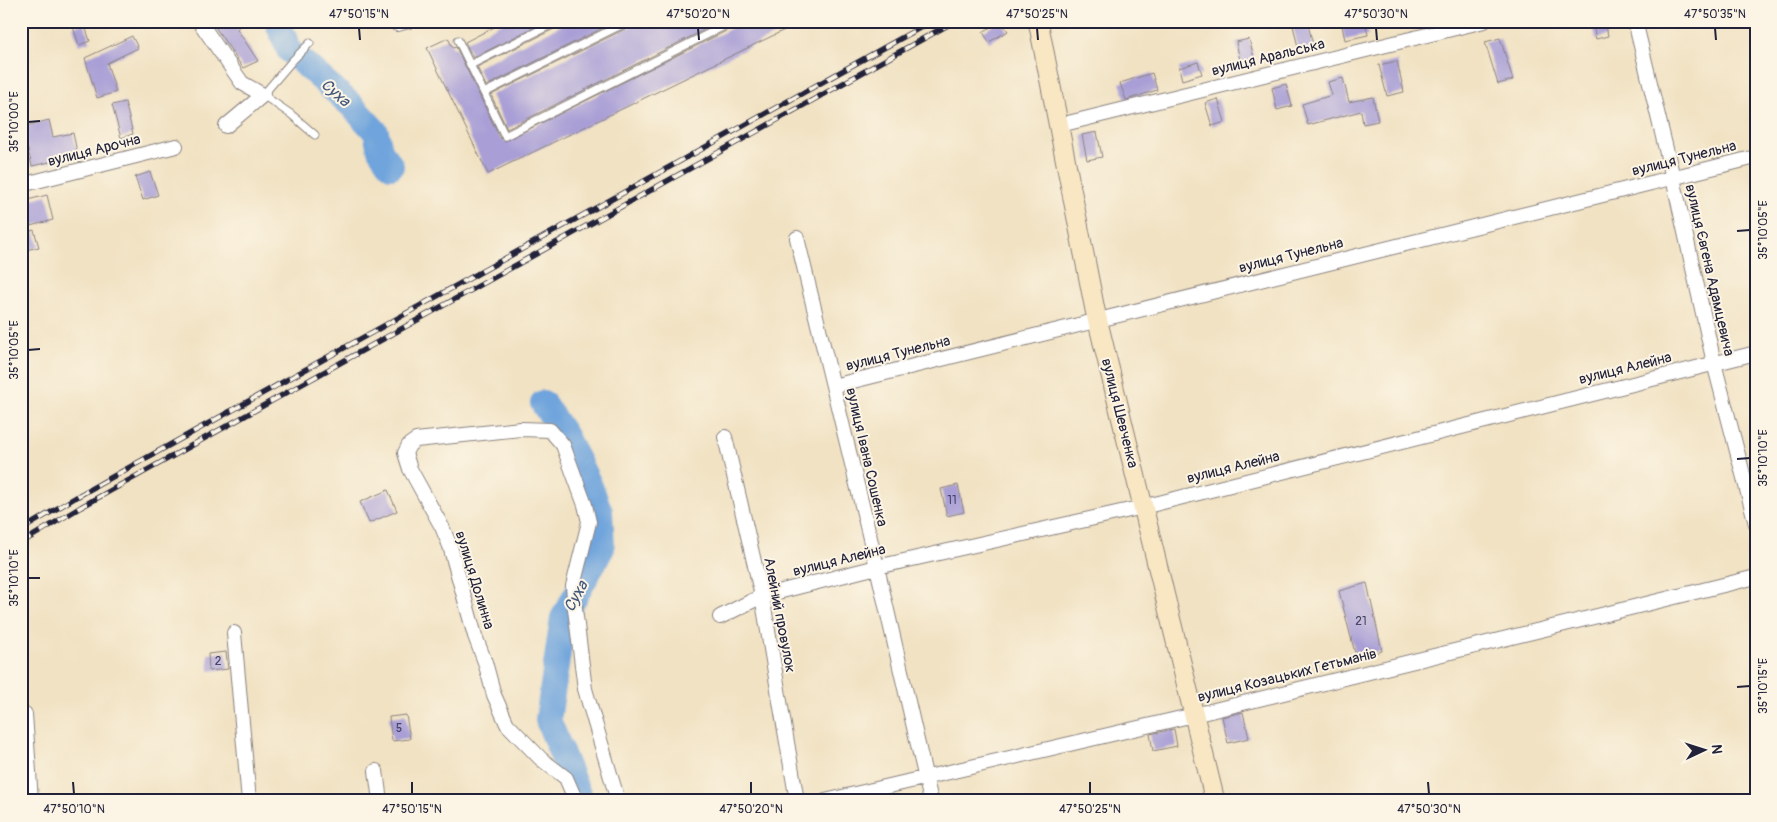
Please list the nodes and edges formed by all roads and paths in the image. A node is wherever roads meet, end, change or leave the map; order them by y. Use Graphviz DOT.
graph roads {
  1 [pos="199,21"];
  2 [pos="558,21"];
  3 [pos="629,21"];
  4 [pos="734,21"];
  5 [pos="1038,21"];
  6 [pos="1484,21"];
  7 [pos="1635,21"];
  8 [pos="458,40"];
  9 [pos="310,43"];
  10 [pos="470,65"];
  11 [pos="484,93"];
  12 [pos="262,95"];
  13 [pos="1060,125"];
  14 [pos="226,126"];
  15 [pos="315,135"];
  16 [pos="176,146"];
  17 [pos="1756,157"];
  18 [pos="1673,178"];
  19 [pos="21,185"];
  20 [pos="798,238"];
  21 [pos="1098,319"];
  22 [pos="1756,353"];
  23 [pos="1714,363"];
  24 [pos="834,386"];
  25 [pos="725,437"];
  26 [pos="1142,507"];
  27 [pos="1756,524"];
  28 [pos="877,567"];
  29 [pos="1756,577"];
  30 [pos="762,596"];
  31 [pos="720,617"];
  32 [pos="234,633"];
  33 [pos="25,714"];
  34 [pos="1194,715"];
  35 [pos="376,771"];
  36 [pos="925,777"];
  37 [pos="31,801"];
  38 [pos="249,801"];
  39 [pos="380,801"];
  40 [pos="576,801"];
  41 [pos="618,801"];
  42 [pos="797,801"];
  43 [pos="824,801"];
  44 [pos="930,801"];
  45 [pos="1215,801"];
  1 -- 12 [label="street"];
  2 -- 10 [label="lane"];
  3 -- 11 [label="lane"];
  4 -- 11 [label="lane"];
  5 -- 13 [label="street, вулиця Шевченка"];
  6 -- 13 [label="street, вулиця Аральська"];
  7 -- 18 [label="street, вулиця Євгена Адамцевича"];
  8 -- 10 [label="lane"];
  9 -- 12 [label="lane"];
  10 -- 11 [label="lane"];
  12 -- 14 [label="street"];
  12 -- 15 [label="lane"];
  13 -- 21 [label="street, вулиця Шевченка"];
  16 -- 19 [label="street, вулиця Арочна"];
  17 -- 18 [label="street, вулиця Тунельна"];
  18 -- 21 [label="street, вулиця Тунельна"];
  18 -- 23 [label="street, вулиця Євгена Адамцевича"];
  20 -- 24 [label="street, вулиця Івана Сошенка"];
  21 -- 24 [label="street, вулиця Тунельна"];
  21 -- 26 [label="street, вулиця Шевченка"];
  22 -- 23 [label="street, вулиця Алейна"];
  23 -- 26 [label="street, вулиця Алейна"];
  23 -- 27 [label="street, вулиця Євгена Адамцевича"];
  24 -- 28 [label="street, вулиця Івана Сошенка"];
  25 -- 30 [label="street, Алейний провулок"];
  26 -- 28 [label="street, вулиця Алейна"];
  26 -- 34 [label="street, вулиця Шевченка"];
  28 -- 30 [label="street, вулиця Алейна"];
  28 -- 36 [label="street, вулиця Івана Сошенка"];
  29 -- 34 [label="street, вулиця Козацьких Гетьманів"];
  30 -- 31 [label="street, вулиця Алейна"];
  30 -- 42 [label="street, Алейний провулок"];
  32 -- 38 [label="street"];
  33 -- 37 [label="street"];
  34 -- 36 [label="street, вулиця Козацьких Гетьманів"];
  34 -- 45 [label="street, вулиця Шевченка"];
  35 -- 39 [label="street"];
  36 -- 43 [label="street, вулиця Козацьких Гетьманів"];
  36 -- 44 [label="street, вулиця Івана Сошенка"];
  40 -- 41 [label="street, вулиця Долинна"];
}
